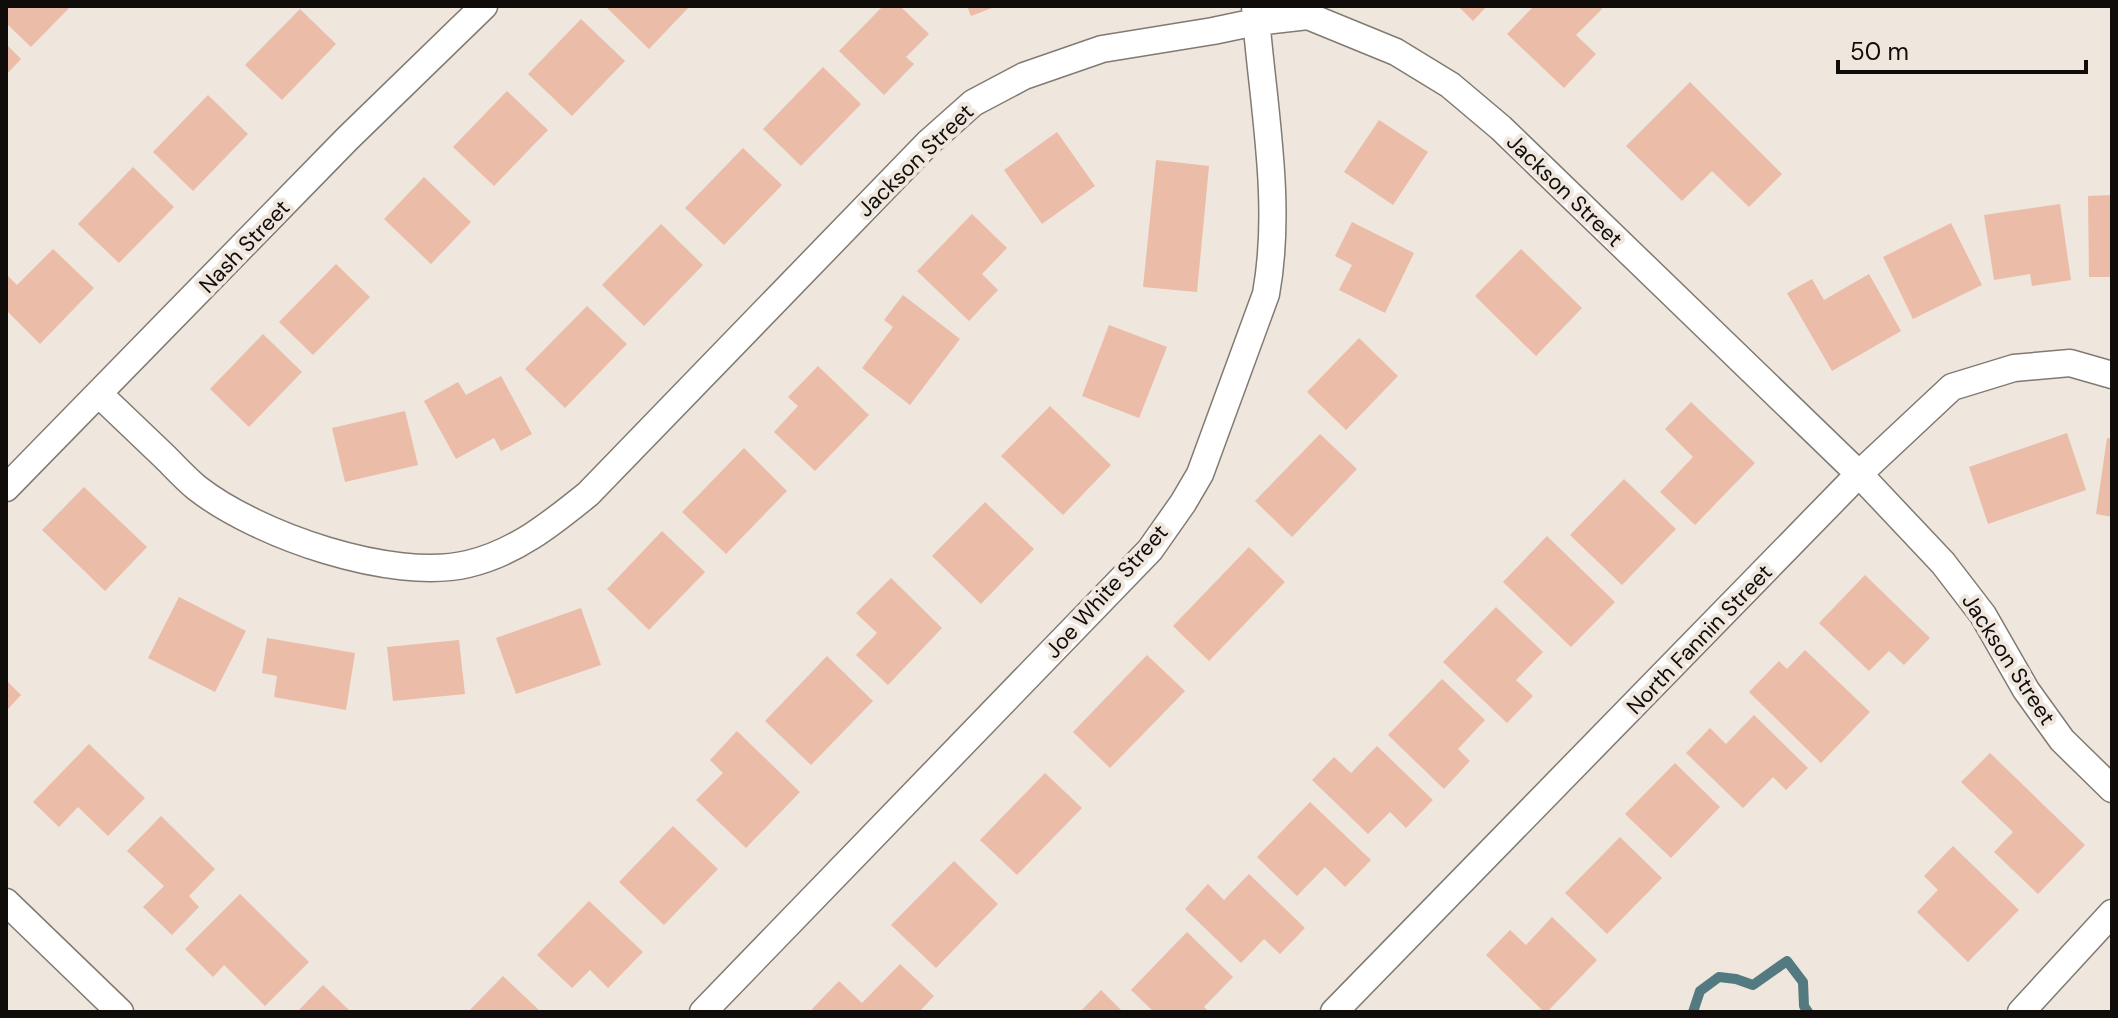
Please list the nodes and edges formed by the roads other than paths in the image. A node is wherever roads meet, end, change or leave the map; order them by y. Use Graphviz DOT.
graph roads {
  1 [pos="484,6"];
  2 [pos="1256,14"];
  3 [pos="2112,375"];
  4 [pos="100,395"];
  5 [pos="1859,474"];
  6 [pos="6,488"];
  7 [pos="2112,789"];
  8 [pos="6,902"];
  9 [pos="2112,913"];
  10 [pos="120,1012"];
  11 [pos="703,1012"];
  12 [pos="1334,1012"];
  13 [pos="2021,1012"];
  1 -- 4 [label="street, Nash Street"];
  2 -- 4 [label="street, Jackson Street"];
  2 -- 5 [label="street, Jackson Street"];
  2 -- 11 [label="street, Joe White Street"];
  3 -- 5 [label="street, North Fannin Street"];
  4 -- 6 [label="street, Nash Street"];
  5 -- 7 [label="street, Jackson Street"];
  5 -- 12 [label="street, North Fannin Street"];
  8 -- 10 [label="street"];
  9 -- 13 [label="street"];
}
